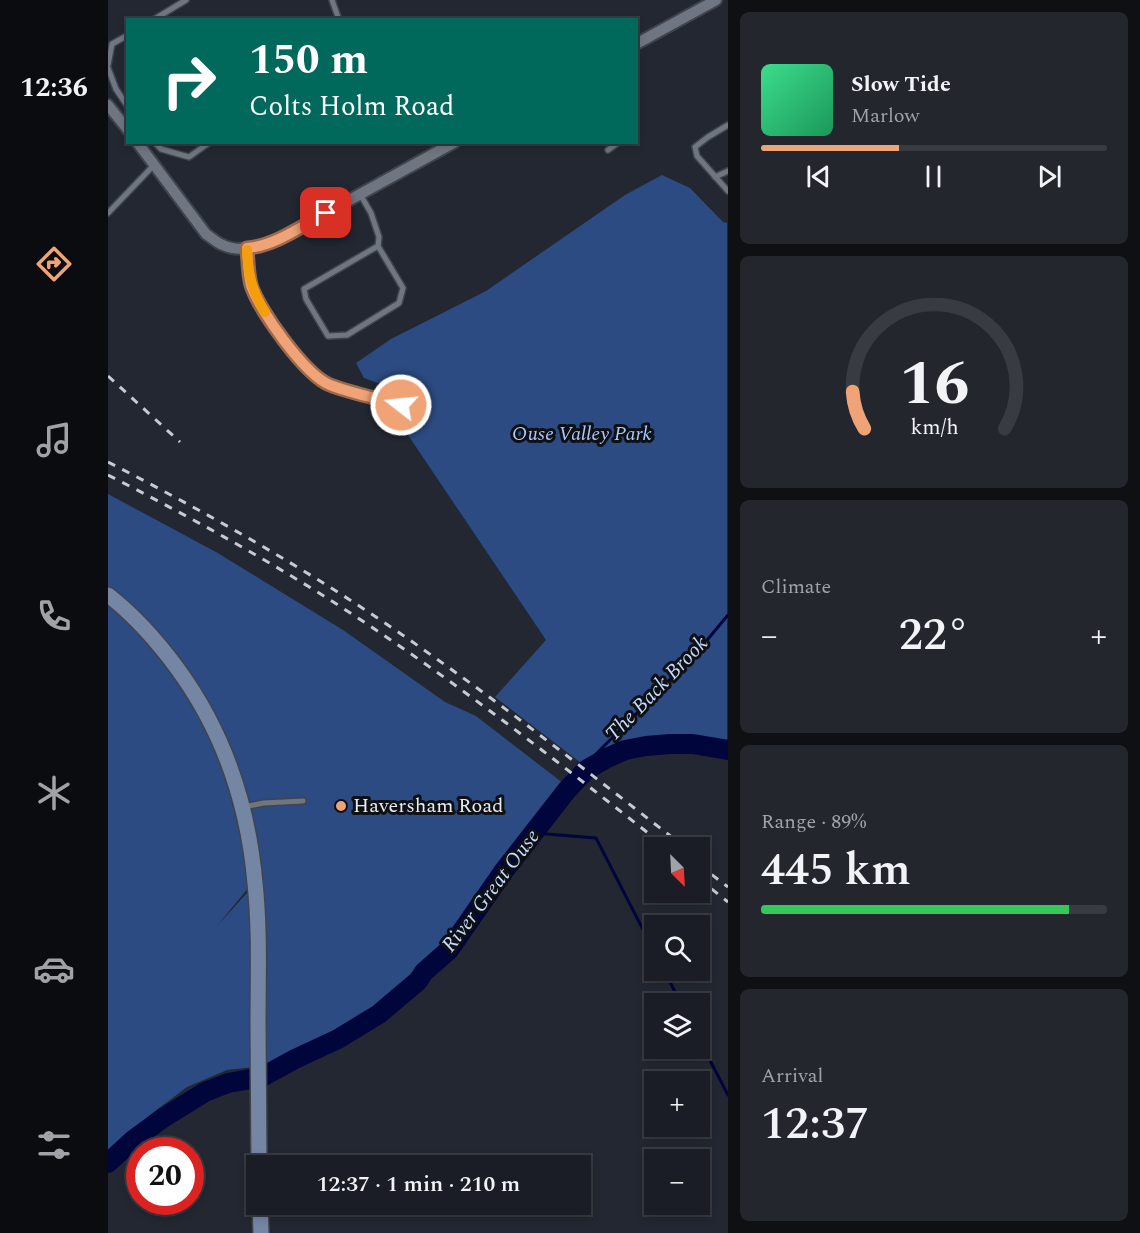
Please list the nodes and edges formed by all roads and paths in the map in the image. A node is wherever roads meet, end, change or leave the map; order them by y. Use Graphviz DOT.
graph roads {
  1 [pos="186,0"];
  2 [pos="332,0"];
  3 [pos="716,0"];
  4 [pos="156,18"];
  5 [pos="337,18"];
  6 [pos="126,36"];
  7 [pos="638,43"];
  8 [pos="108,66"];
  9 [pos="126,104"];
  10 [pos="108,105"];
  11 [pos="728,126"];
  12 [pos="126,128"];
  13 [pos="138,144"];
  14 [pos="156,144"];
  15 [pos="207,144"];
  16 [pos="451,144"];
  17 [pos="616,144"];
  18 [pos="608,150"];
  19 [pos="154,165"];
  20 [pos="728,171"];
  21 [pos="715,177"];
  22 [pos="728,191"];
  23 [pos="360,194"];
  24 [pos="108,213"];
  25 [pos="378,246"];
  26 [pos="247,248"];
  27 [pos="401,405"];
  28 [pos="108,595"];
  29 [pos="303,801"];
  30 [pos="243,807"];
  31 [pos="259,1155"];
  32 [pos="260,1215"];
  33 [pos="261,1233"];
  1 -- 4 [label="lane"];
  2 -- 5 [label="lane"];
  3 -- 7 [label="street"];
  6 -- 8 [label="lane"];
  8 -- 9 [label="lane"];
  10 -- 12 [label="street"];
  11 -- 21 [label="lane"];
  13 -- 19 [label="street"];
  14 -- 15 [label="lane"];
  16 -- 23 [label="street"];
  17 -- 18 [label="lane"];
  19 -- 24 [label="lane"];
  19 -- 26 [label="street"];
  20 -- 21 [label="lane"];
  21 -- 22 [label="lane"];
  23 -- 25 [label="lane"];
  23 -- 26 [label="street"];
  25 -- 25 [label="lane"];
  26 -- 27 [label="lane"];
  28 -- 30 [label="street"];
  29 -- 30 [label="lane"];
  30 -- 31 [label="street"];
  32 -- 33 [label="street"];
}
